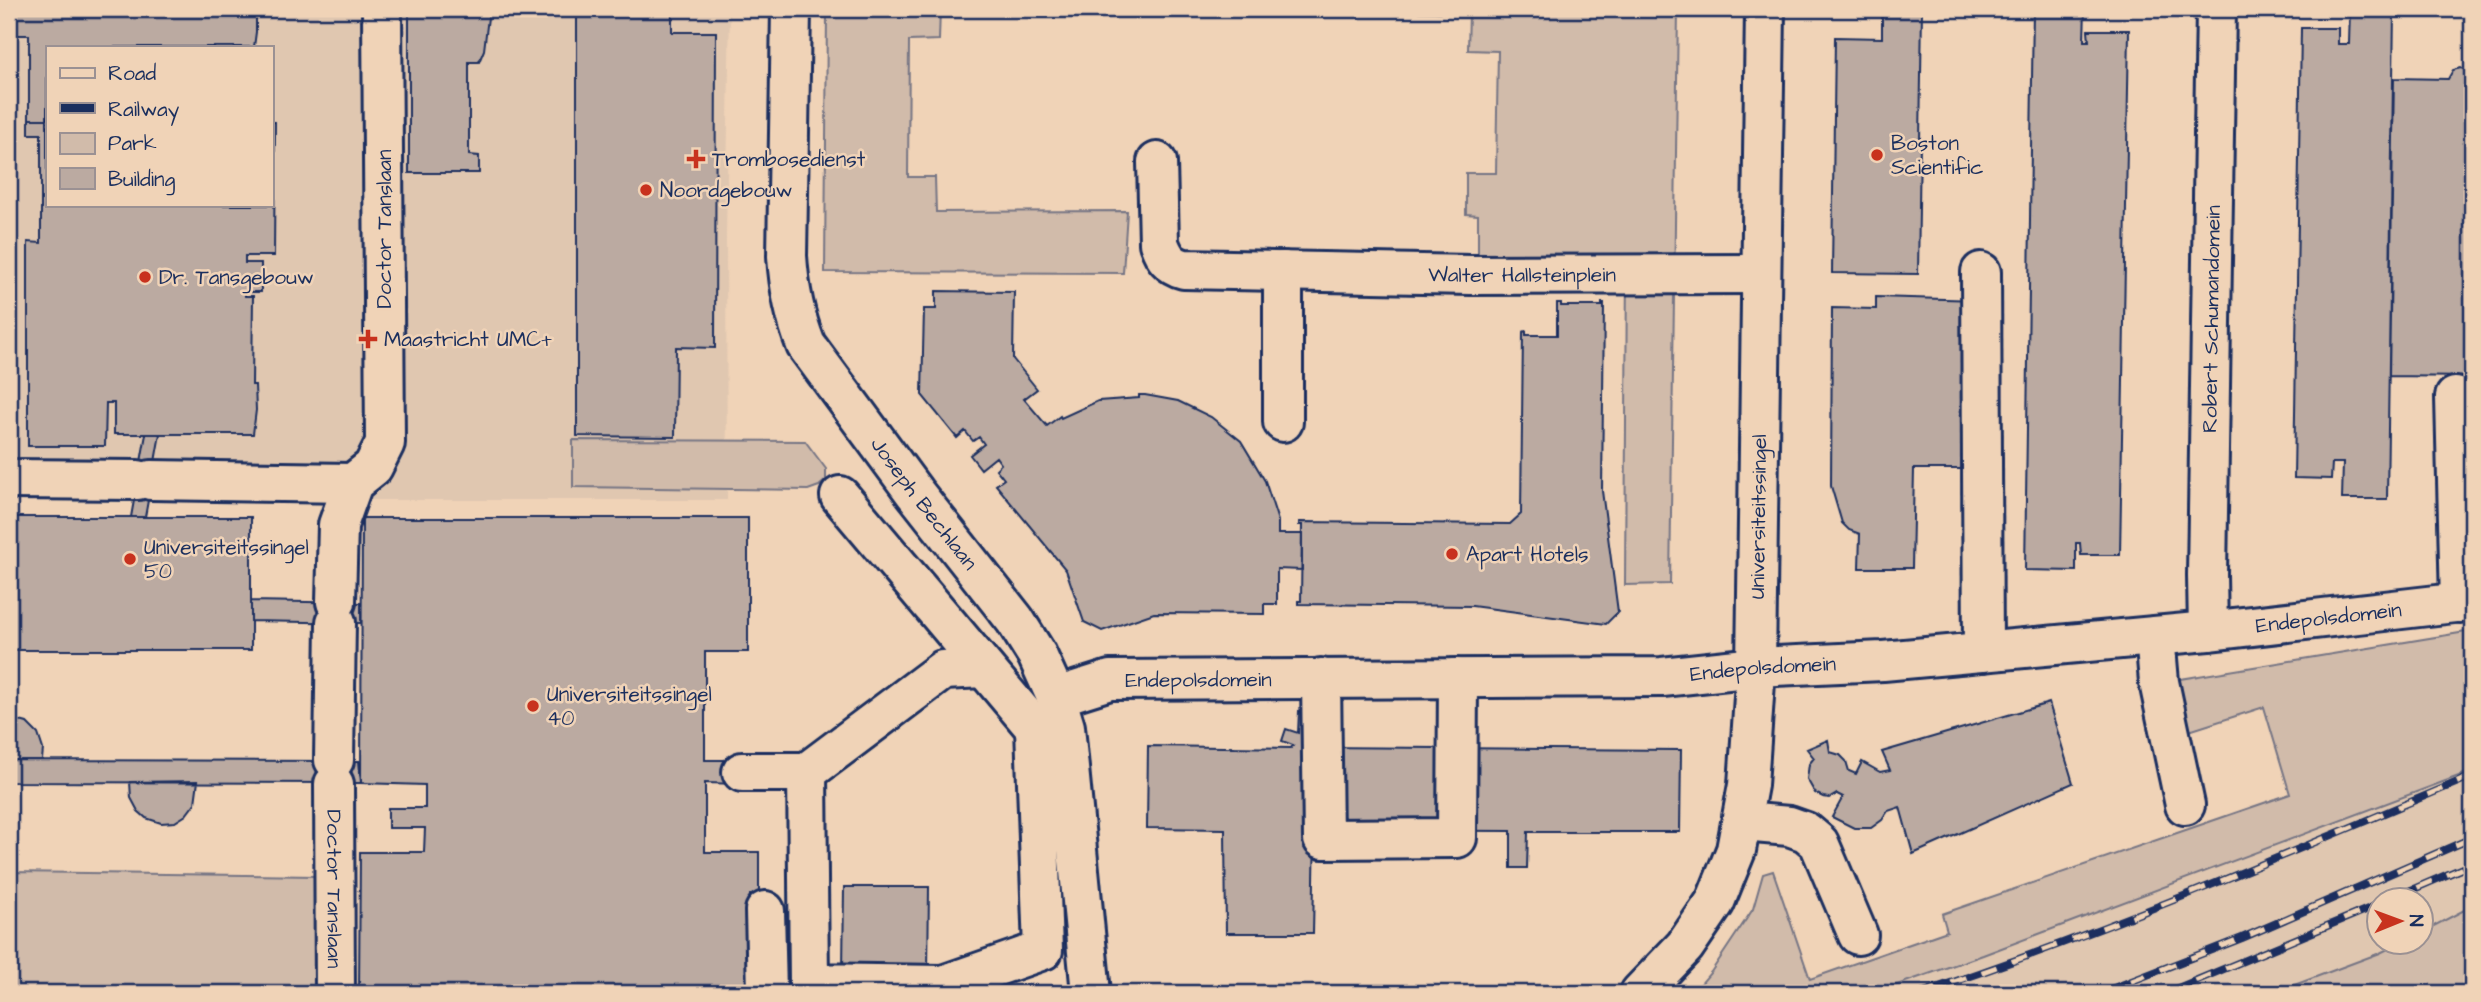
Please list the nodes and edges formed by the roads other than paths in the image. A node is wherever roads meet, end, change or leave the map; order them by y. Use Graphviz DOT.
graph roads {
  1 [pos="382,9"];
  2 [pos="791,9"];
  3 [pos="1765,9"];
  4 [pos="2217,9"];
  5 [pos="1157,162"];
  6 [pos="1283,271"];
  7 [pos="1981,272"];
  8 [pos="1760,274"];
  9 [pos="2455,397"];
  10 [pos="1283,422"];
  11 [pos="9,479"];
  12 [pos="353,483"];
  13 [pos="840,496"];
  14 [pos="2466,602"];
  15 [pos="2208,631"];
  16 [pos="2155,636"];
  17 [pos="1983,652"];
  18 [pos="1756,667"];
  19 [pos="984,668"];
  20 [pos="1321,678"];
  21 [pos="1455,678"];
  22 [pos="1052,718"];
  23 [pos="996,730"];
  24 [pos="742,772"];
  25 [pos="807,772"];
  26 [pos="2185,804"];
  27 [pos="1743,822"];
  28 [pos="765,911"];
  29 [pos="1858,935"];
  30 [pos="943,989"];
  31 [pos="335,993"];
  32 [pos="767,993"];
  33 [pos="1091,993"];
  34 [pos="1640,993"];
  1 -- 12 [label="street, Doctor Tanslaan"];
  2 -- 22 [label="street, Joseph Bechlaan"];
  3 -- 8 [label="street, Universiteitssingel"];
  4 -- 15 [label="street, Robert Schumandomein"];
  5 -- 6 [label="street, Walter Hallsteinplein"];
  6 -- 8 [label="street, Walter Hallsteinplein"];
  6 -- 10 [label="street"];
  7 -- 17 [label="street"];
  8 -- 18 [label="street, Universiteitssingel"];
  9 -- 14 [label="street"];
  11 -- 12 [label="street"];
  12 -- 31 [label="street, Doctor Tanslaan"];
  13 -- 19 [label="street"];
  14 -- 15 [label="street, Endepolsdomein"];
  15 -- 16 [label="street, Endepolsdomein"];
  16 -- 17 [label="street, Endepolsdomein"];
  16 -- 26 [label="street"];
  17 -- 18 [label="street, Endepolsdomein"];
  18 -- 21 [label="street, Endepolsdomein"];
  18 -- 27 [label="street, Universiteitssingel"];
  19 -- 22 [label="street"];
  19 -- 25 [label="street"];
  20 -- 21 [label="street, Endepolsdomein"];
  20 -- 21 [label="street"];
  20 -- 22 [label="street, Endepolsdomein"];
  22 -- 23 [label="street, Endepolsdomein"];
  22 -- 30 [label="street"];
  22 -- 33 [label="street, Joseph Bechlaan"];
  24 -- 25 [label="street"];
  25 -- 30 [label="street"];
  27 -- 29 [label="street"];
  27 -- 34 [label="street, Universiteitssingel"];
  28 -- 32 [label="street"];
}
